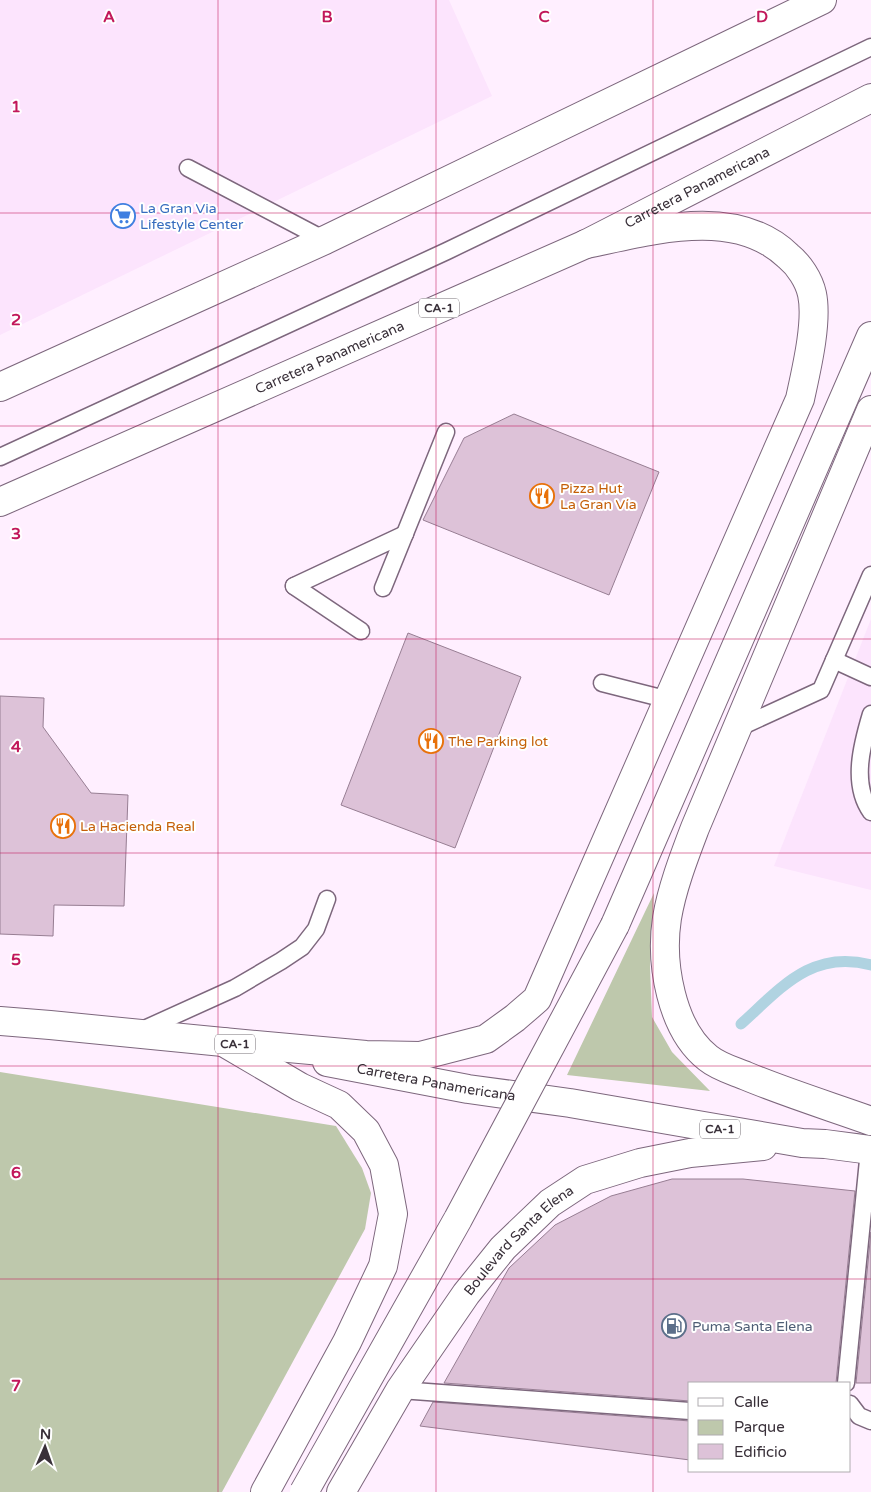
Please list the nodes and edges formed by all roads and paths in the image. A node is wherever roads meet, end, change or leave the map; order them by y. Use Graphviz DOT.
graph roads {
  1 [pos="822,0"];
  2 [pos="871,47"];
  3 [pos="871,98"];
  4 [pos="188,168"];
  5 [pos="325,240"];
  6 [pos="586,244"];
  7 [pos="871,336"];
  8 [pos="0,386"];
  9 [pos="871,410"];
  10 [pos="446,432"];
  11 [pos="0,458"];
  12 [pos="0,502"];
  13 [pos="405,534"];
  14 [pos="871,575"];
  15 [pos="383,588"];
  16 [pos="361,631"];
  17 [pos="834,660"];
  18 [pos="871,677"];
  19 [pos="602,683"];
  20 [pos="669,700"];
  21 [pos="871,714"];
  22 [pos="738,728"];
  23 [pos="871,812"];
  24 [pos="327,899"];
  25 [pos="0,1021"];
  26 [pos="134,1034"];
  27 [pos="223,1042"];
  28 [pos="871,1121"];
  29 [pos="802,1143"];
  30 [pos="870,1150"];
  31 [pos="846,1382"];
  32 [pos="400,1390"];
  33 [pos="851,1405"];
  34 [pos="688,1411"];
  35 [pos="871,1421"];
  36 [pos="265,1492"];
  37 [pos="304,1492"];
  38 [pos="341,1492"];
  1 -- 5 [label="main road"];
  2 -- 11 [label="lane"];
  3 -- 6 [label="main road, Carretera Panamericana / CA-1"];
  4 -- 5 [label="lane"];
  5 -- 8 [label="main road"];
  6 -- 12 [label="main road, Carretera Panamericana / CA-1"];
  6 -- 20 [label="main road"];
  7 -- 37 [label="main road, bridge"];
  9 -- 22 [label="main road"];
  10 -- 13 [label="lane"];
  13 -- 15 [label="lane"];
  13 -- 16 [label="lane"];
  14 -- 17 [label="lane"];
  17 -- 18 [label="lane"];
  17 -- 22 [label="lane"];
  19 -- 20 [label="lane"];
  20 -- 27 [label="main road"];
  21 -- 23 [label="lane"];
  22 -- 28 [label="main road"];
  24 -- 26 [label="lane"];
  25 -- 26 [label="main road, Carretera Panamericana / CA-1"];
  26 -- 27 [label="main road, Carretera Panamericana / CA-1"];
  27 -- 29 [label="main road, Carretera Panamericana / CA-1"];
  27 -- 36 [label="main road"];
  29 -- 30 [label="main road, Carretera Panamericana / CA-1"];
  29 -- 32 [label="main road, Boulevard Santa Elena"];
  30 -- 31 [label="lane"];
  32 -- 34 [label="lane"];
  32 -- 38 [label="main road, Boulevard Santa Elena"];
  33 -- 35 [label="lane"];
}
